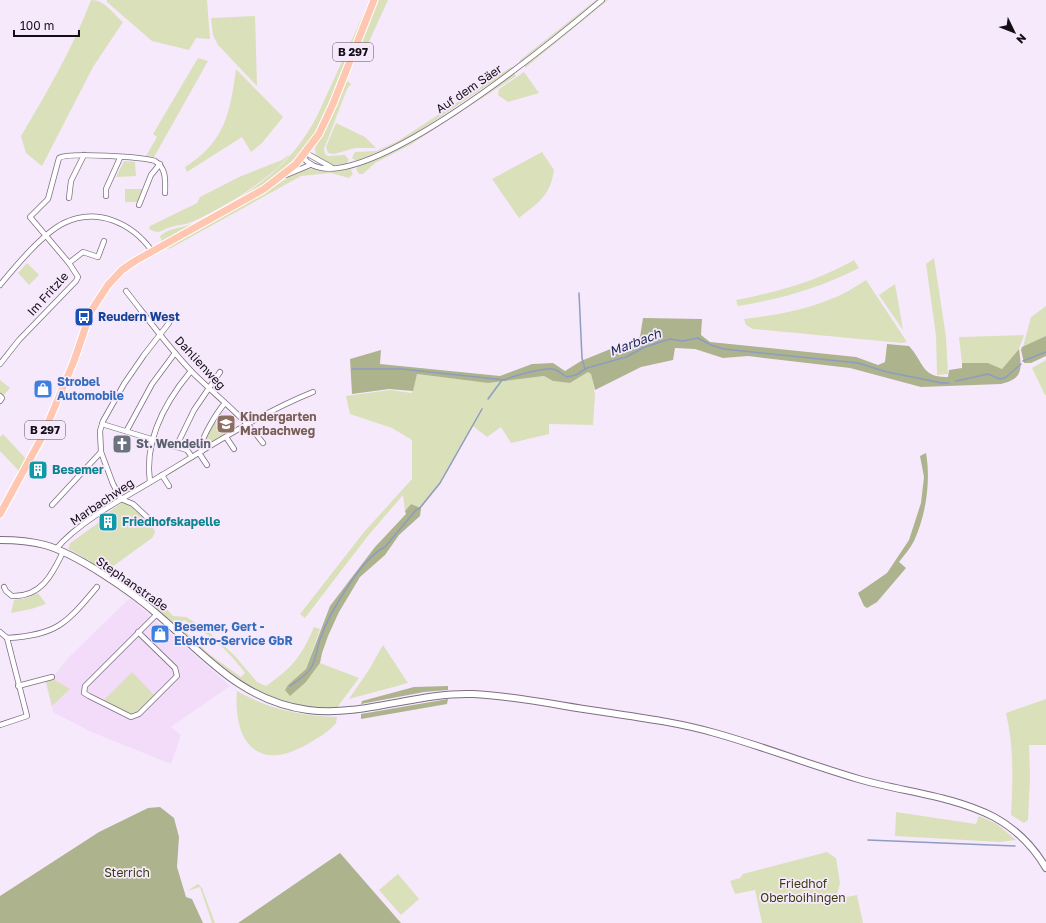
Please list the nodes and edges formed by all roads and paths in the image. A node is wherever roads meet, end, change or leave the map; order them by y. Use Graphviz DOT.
graph roads {
  1 [pos="374,0"];
  2 [pos="602,0"];
  3 [pos="84,155"];
  4 [pos="304,155"];
  5 [pos="120,158"];
  6 [pos="160,164"];
  7 [pos="310,165"];
  8 [pos="333,168"];
  9 [pos="282,177"];
  10 [pos="165,193"];
  11 [pos="106,196"];
  12 [pos="69,198"];
  13 [pos="139,205"];
  14 [pos="47,236"];
  15 [pos="104,240"];
  16 [pos="152,251"];
  17 [pos="70,263"];
  18 [pos="0,285"];
  19 [pos="126,291"];
  20 [pos="168,323"];
  21 [pos="160,334"];
  22 [pos="175,353"];
  23 [pos="0,364"];
  24 [pos="191,371"];
  25 [pos="220,372"];
  26 [pos="208,388"];
  27 [pos="313,392"];
  28 [pos="0,396"];
  29 [pos="0,401"];
  30 [pos="225,403"];
  31 [pos="102,424"];
  32 [pos="249,424"];
  33 [pos="127,430"];
  34 [pos="226,437"];
  35 [pos="152,438"];
  36 [pos="263,443"];
  37 [pos="176,446"];
  38 [pos="234,449"];
  39 [pos="101,452"];
  40 [pos="200,452"];
  41 [pos="192,457"];
  42 [pos="207,466"];
  43 [pos="162,475"];
  44 [pos="150,482"];
  45 [pos="169,486"];
  46 [pos="121,499"];
  47 [pos="52,505"];
  48 [pos="0,514"];
  49 [pos="148,518"];
  50 [pos="0,540"];
  51 [pos="56,549"];
  52 [pos="63,552"];
  53 [pos="4,586"];
  54 [pos="97,587"];
  55 [pos="157,614"];
  56 [pos="0,632"];
  57 [pos="138,632"];
  58 [pos="7,638"];
  59 [pos="52,677"];
  60 [pos="18,686"];
  61 [pos="0,726"];
  62 [pos="1046,868"];
  1 -- 4 [label="main road, B 297"];
  2 -- 8 [label="street, Auf dem Säer"];
  3 -- 5 [label="street"];
  3 -- 12 [label="street"];
  3 -- 14 [label="street, Im Fritzle"];
  4 -- 7 [label="street"];
  4 -- 8 [label="street"];
  4 -- 9 [label="main road, B 297"];
  5 -- 6 [label="street"];
  5 -- 11 [label="street"];
  6 -- 10 [label="street"];
  6 -- 13 [label="street"];
  7 -- 8 [label="street, Auf dem Säer"];
  7 -- 9 [label="street"];
  9 -- 16 [label="main road, B 297"];
  14 -- 16 [label="street"];
  14 -- 17 [label="street, Im Fritzle"];
  14 -- 18 [label="street"];
  15 -- 17 [label="street"];
  16 -- 48 [label="main road, B 297"];
  17 -- 23 [label="street, Im Fritzle"];
  19 -- 21 [label="street, Dahlienweg"];
  20 -- 21 [label="street"];
  21 -- 22 [label="street, Dahlienweg"];
  21 -- 31 [label="street"];
  22 -- 24 [label="street, Dahlienweg"];
  22 -- 33 [label="street"];
  24 -- 26 [label="street, Dahlienweg"];
  24 -- 35 [label="street"];
  25 -- 26 [label="street"];
  26 -- 30 [label="street, Dahlienweg"];
  26 -- 37 [label="street"];
  27 -- 32 [label="street, Marbachweg"];
  28 -- 29 [label="street"];
  30 -- 32 [label="street, Dahlienweg"];
  30 -- 40 [label="street"];
  31 -- 33 [label="street"];
  31 -- 39 [label="street"];
  32 -- 34 [label="street, Marbachweg"];
  32 -- 36 [label="street, Dahlienweg"];
  33 -- 35 [label="street"];
  34 -- 38 [label="street"];
  34 -- 40 [label="street, Marbachweg"];
  35 -- 37 [label="street"];
  35 -- 44 [label="street"];
  37 -- 41 [label="street"];
  39 -- 46 [label="street"];
  39 -- 47 [label="street"];
  40 -- 41 [label="street, Marbachweg"];
  40 -- 42 [label="street"];
  41 -- 43 [label="street, Marbachweg"];
  43 -- 44 [label="street, Marbachweg"];
  43 -- 45 [label="street"];
  44 -- 46 [label="street, Marbachweg"];
  46 -- 49 [label="street"];
  46 -- 51 [label="street, Marbachweg"];
  50 -- 51 [label="street, Stephanstraße"];
  51 -- 52 [label="street, Stephanstraße"];
  52 -- 53 [label="street"];
  52 -- 55 [label="street, Stephanstraße"];
  54 -- 58 [label="street"];
  55 -- 57 [label="street"];
  55 -- 62 [label="street, Stephanstraße"];
  56 -- 58 [label="street"];
  57 -- 57 [label="street"];
  58 -- 60 [label="street"];
  59 -- 60 [label="street"];
  60 -- 61 [label="street"];
}
